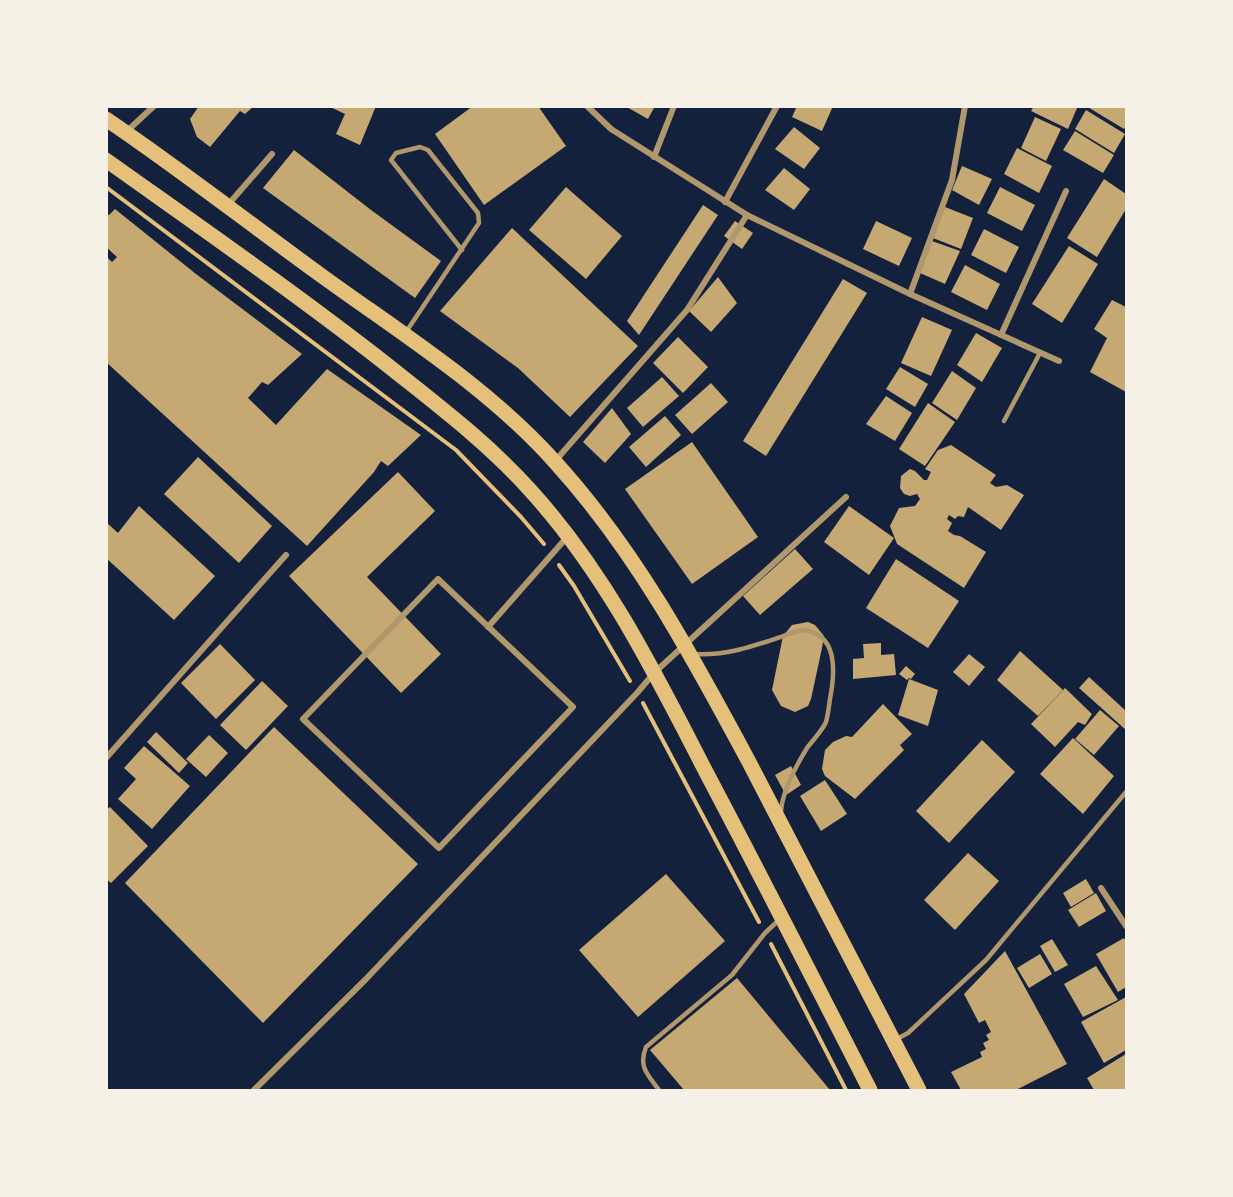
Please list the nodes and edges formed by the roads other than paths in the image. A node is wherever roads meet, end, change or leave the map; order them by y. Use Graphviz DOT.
graph roads {
  1 [pos="154,106"];
  2 [pos="587,106"];
  3 [pos="674,106"];
  4 [pos="777,106"];
  5 [pos="965,106"];
  6 [pos="106,119"];
  7 [pos="126,132"];
  8 [pos="272,154"];
  9 [pos="654,157"];
  10 [pos="106,160"];
  11 [pos="1066,192"];
  12 [pos="725,201"];
  13 [pos="227,207"];
  14 [pos="747,215"];
  15 [pos="462,250"];
  16 [pos="910,294"];
  17 [pos="405,334"];
  18 [pos="1001,335"];
  19 [pos="1040,352"];
  20 [pos="1059,361"];
  21 [pos="1004,421"];
  22 [pos="555,461"];
  23 [pos="846,496"];
  24 [pos="568,535"];
  25 [pos="286,555"];
  26 [pos="488,627"];
  27 [pos="688,649"];
  28 [pos="654,673"];
  29 [pos="106,758"];
  30 [pos="1126,792"];
  31 [pos="780,820"];
  32 [pos="1101,888"];
  33 [pos="782,917"];
  34 [pos="1126,926"];
  35 [pos="893,1041"];
  36 [pos="254,1090"];
  37 [pos="659,1090"];
  38 [pos="870,1090"];
  39 [pos="919,1090"];
  1 -- 7 [label="street"];
  2 -- 9 [label="street"];
  3 -- 9 [label="street"];
  4 -- 12 [label="street"];
  5 -- 16 [label="street"];
  6 -- 7 [label="main road"];
  7 -- 13 [label="main road"];
  8 -- 13 [label="street"];
  9 -- 12 [label="street"];
  10 -- 24 [label="main road"];
  11 -- 18 [label="street"];
  12 -- 14 [label="street"];
  13 -- 17 [label="main road"];
  14 -- 16 [label="street"];
  14 -- 22 [label="street"];
  15 -- 15 [label="lane"];
  15 -- 17 [label="lane"];
  16 -- 18 [label="street"];
  17 -- 22 [label="main road"];
  18 -- 19 [label="street"];
  19 -- 20 [label="street"];
  19 -- 21 [label="lane"];
  22 -- 27 [label="main road"];
  23 -- 27 [label="street"];
  24 -- 26 [label="street"];
  24 -- 28 [label="main road"];
  25 -- 29 [label="street"];
  26 -- 26 [label="street"];
  27 -- 28 [label="street"];
  27 -- 31 [label="main road"];
  27 -- 31 [label="lane"];
  28 -- 33 [label="main road"];
  28 -- 36 [label="street"];
  30 -- 35 [label="lane"];
  31 -- 35 [label="main road"];
  32 -- 34 [label="street"];
  33 -- 37 [label="lane"];
  33 -- 38 [label="main road"];
  35 -- 39 [label="main road"];
}
